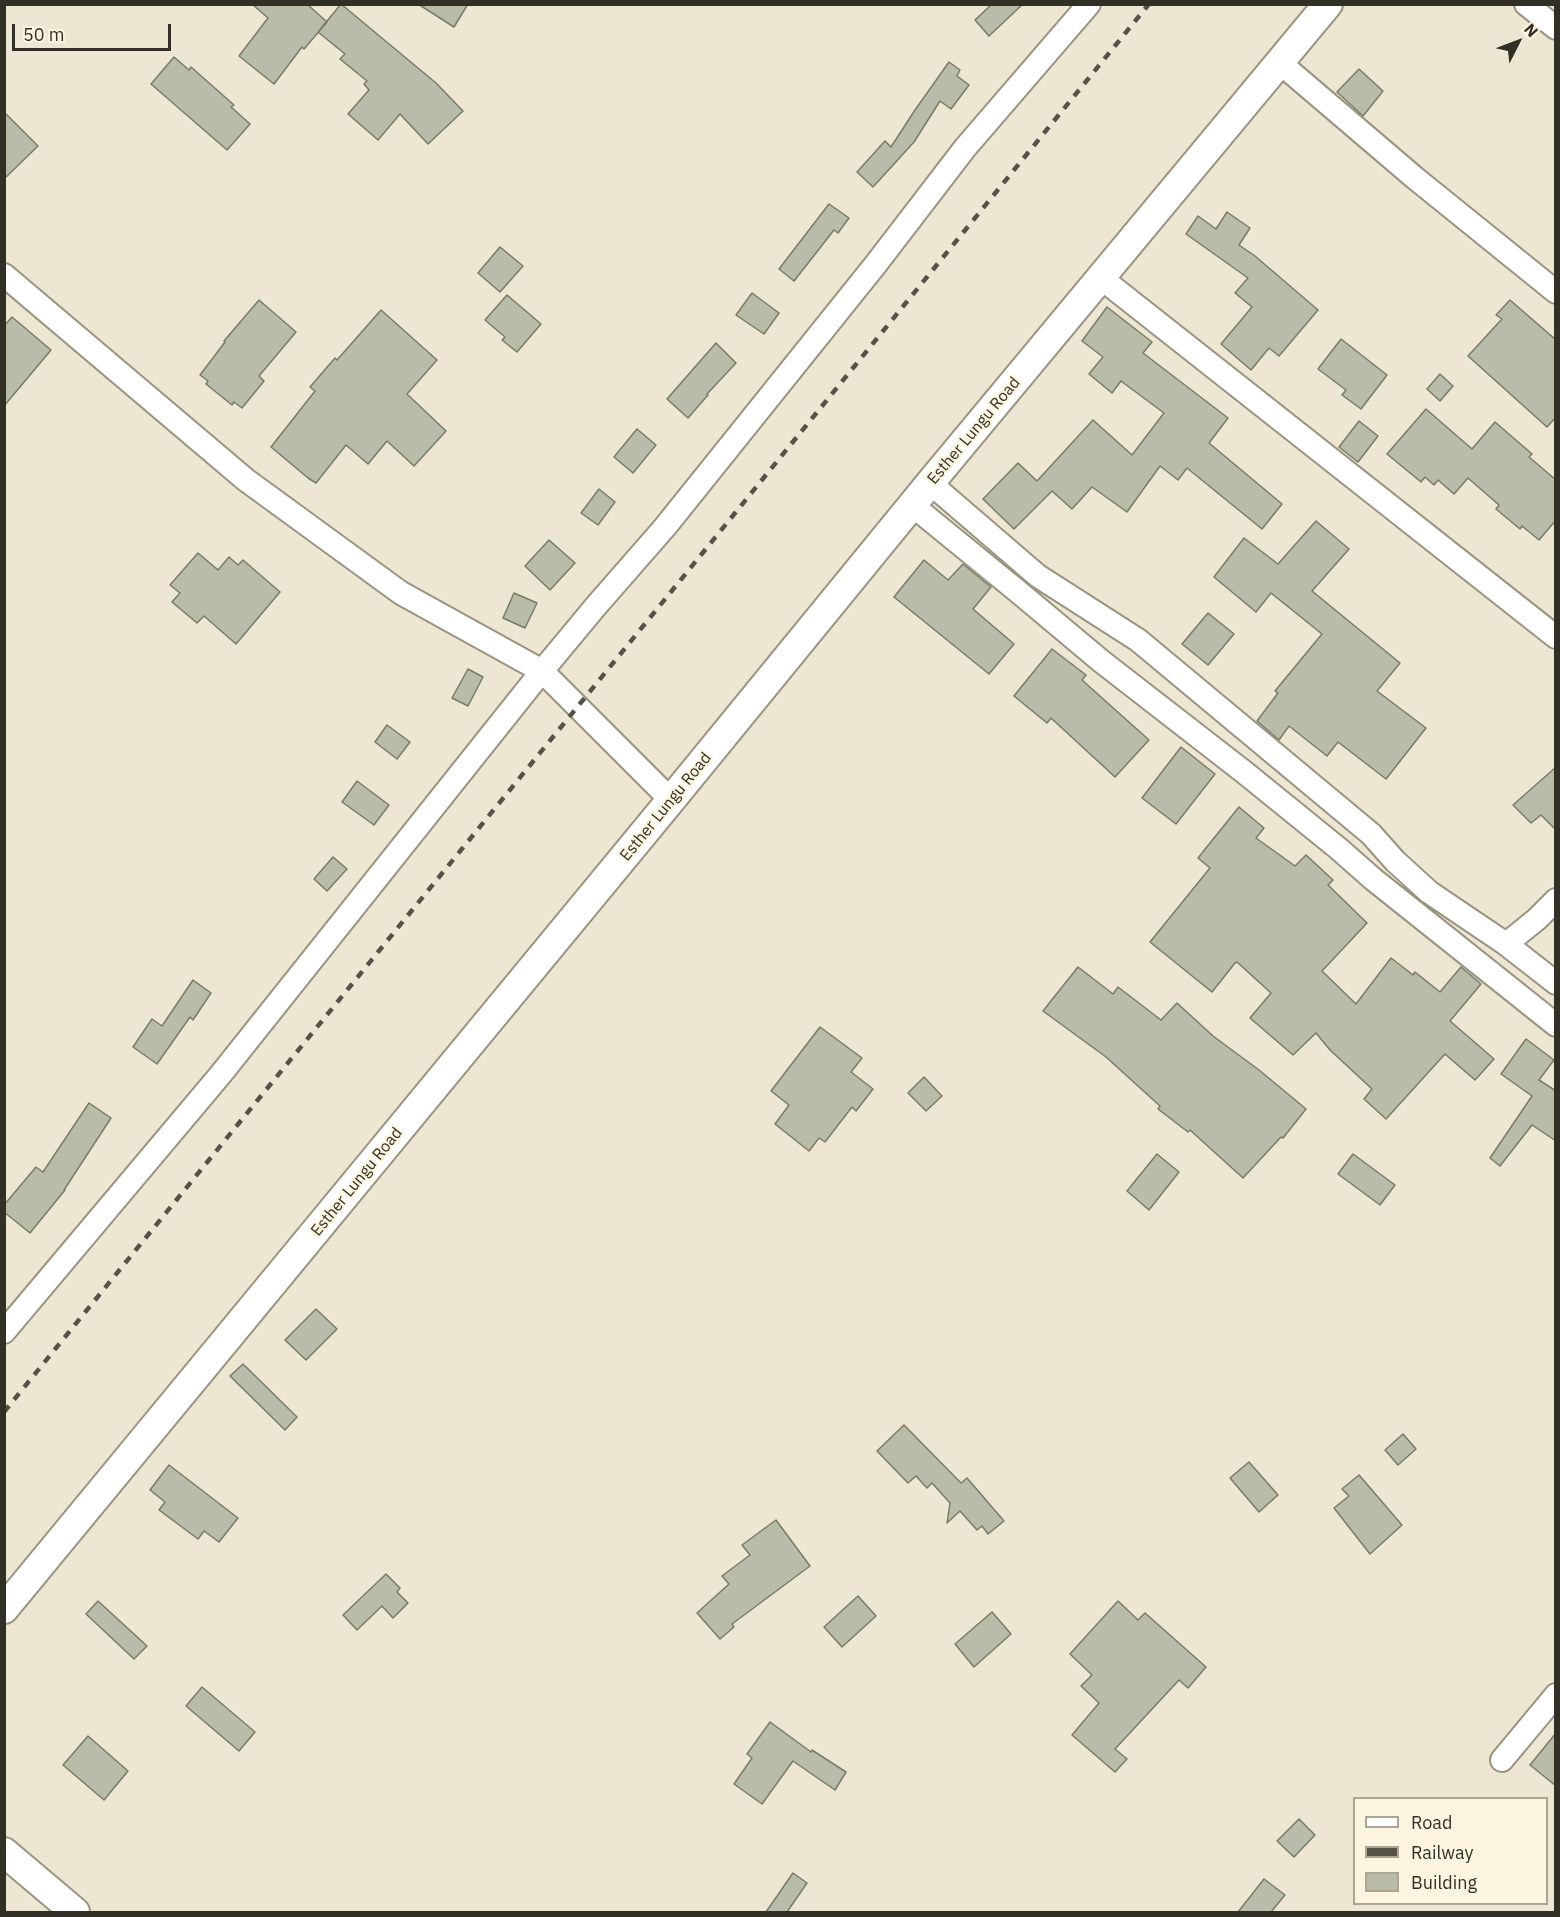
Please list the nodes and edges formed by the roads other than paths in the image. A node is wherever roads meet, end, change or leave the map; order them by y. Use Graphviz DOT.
graph roads {
  1 [pos="1089,4"];
  2 [pos="1328,4"];
  3 [pos="1526,4"];
  4 [pos="1556,28"];
  5 [pos="1279,62"];
  6 [pos="4,275"];
  7 [pos="1101,278"];
  8 [pos="1556,292"];
  9 [pos="930,483"];
  10 [pos="912,505"];
  11 [pos="1556,637"];
  12 [pos="542,671"];
  13 [pos="671,800"];
  14 [pos="1556,900"];
  15 [pos="1506,944"];
  16 [pos="1556,983"];
  17 [pos="1556,1025"];
  18 [pos="4,1332"];
  19 [pos="4,1610"];
  20 [pos="1556,1695"];
  21 [pos="1502,1760"];
  22 [pos="4,1852"];
  23 [pos="75,1912"];
  1 -- 12 [label="street"];
  2 -- 5 [label="street, Esther Lungu Road"];
  3 -- 4 [label="street"];
  5 -- 7 [label="street, Esther Lungu Road"];
  5 -- 8 [label="street"];
  6 -- 12 [label="street"];
  7 -- 9 [label="street, Esther Lungu Road"];
  7 -- 11 [label="street"];
  9 -- 10 [label="street, Esther Lungu Road"];
  9 -- 15 [label="street"];
  10 -- 13 [label="street, Esther Lungu Road"];
  10 -- 17 [label="street"];
  12 -- 13 [label="street"];
  12 -- 18 [label="street"];
  13 -- 19 [label="street, Esther Lungu Road"];
  14 -- 15 [label="street"];
  15 -- 16 [label="street"];
  20 -- 21 [label="street"];
  22 -- 23 [label="street"];
}
